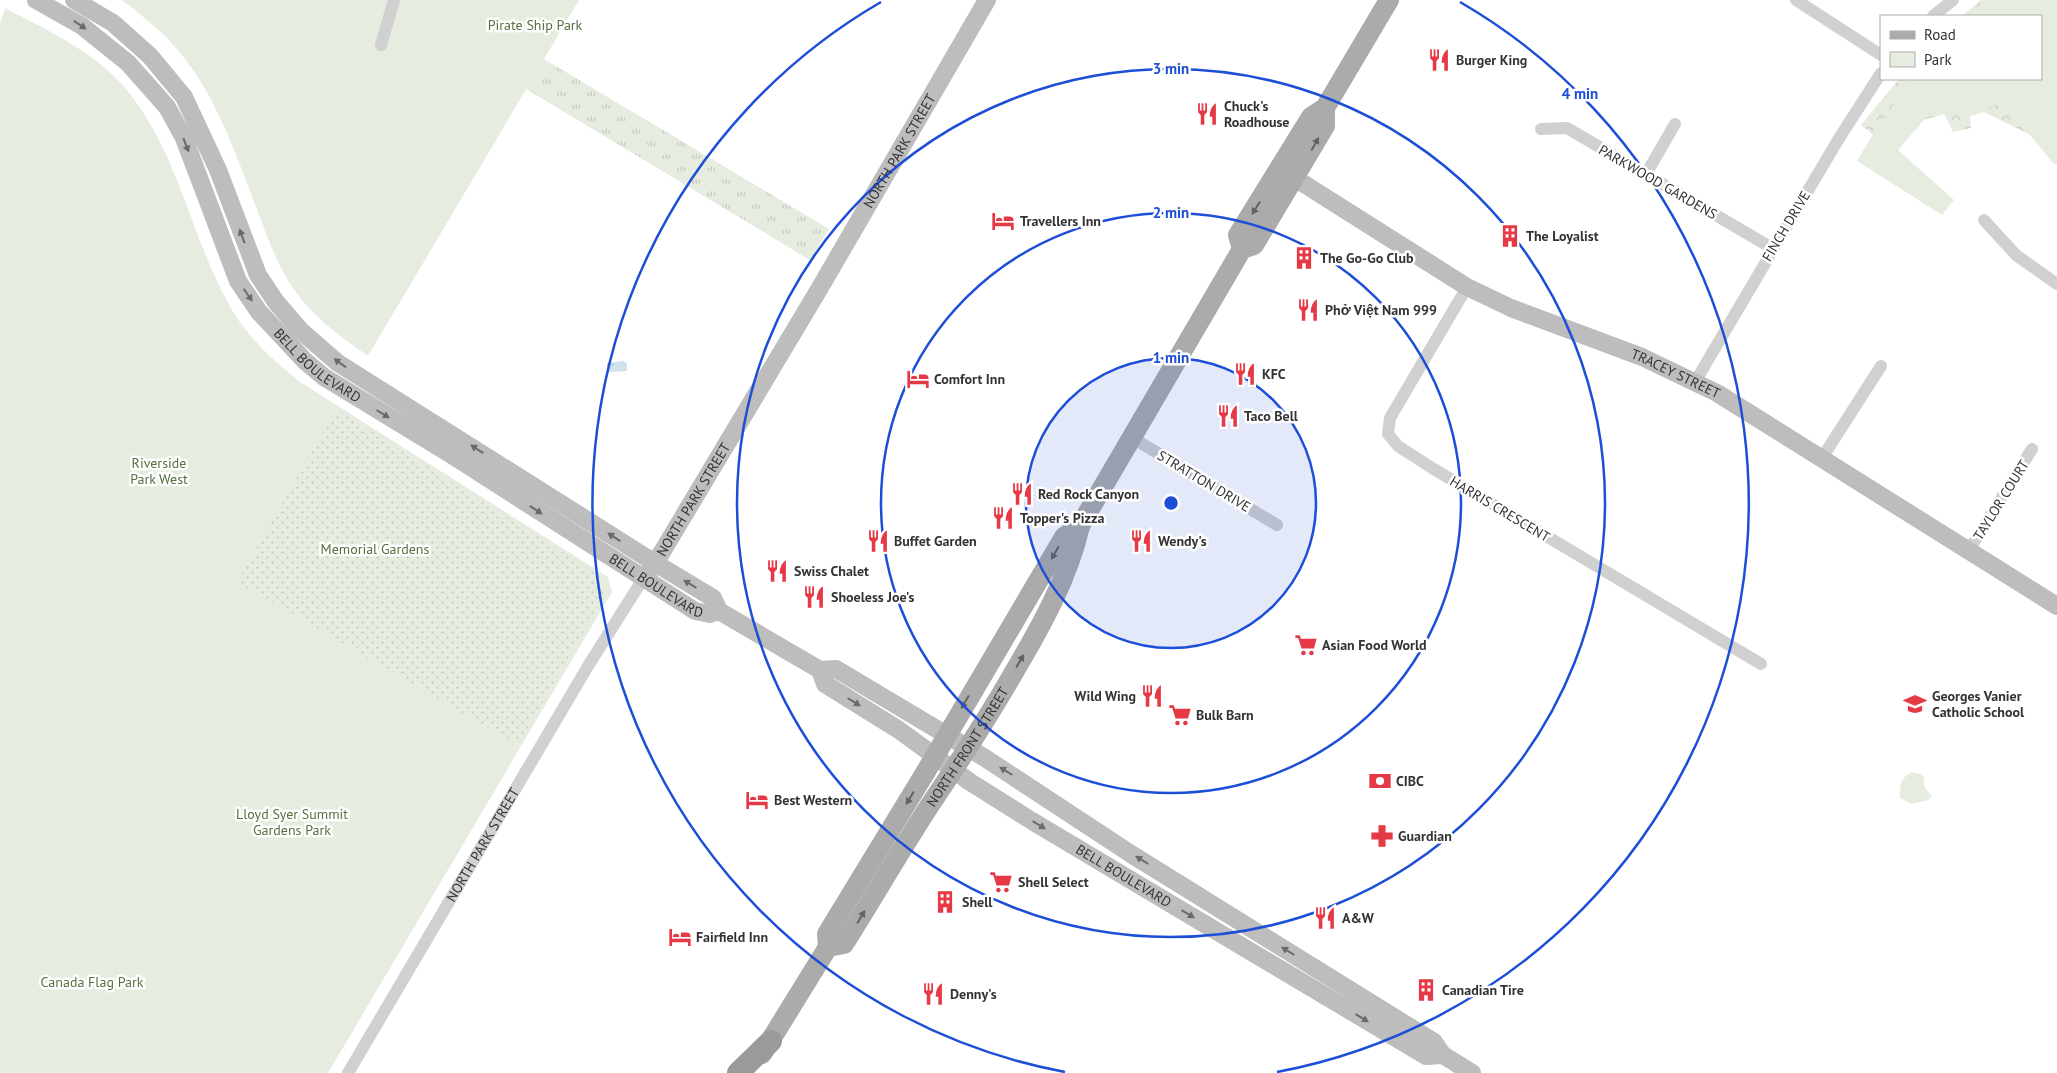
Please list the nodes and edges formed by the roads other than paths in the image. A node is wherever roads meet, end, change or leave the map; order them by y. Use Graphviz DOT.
graph roads {
  1 [pos="37,0"];
  2 [pos="74,0"];
  3 [pos="394,0"];
  4 [pos="987,0"];
  5 [pos="1389,0"];
  6 [pos="1796,0"];
  7 [pos="1953,0"];
  8 [pos="1934,15"];
  9 [pos="381,46"];
  10 [pos="1880,54"];
  11 [pos="1880,75"];
  12 [pos="1675,124"];
  13 [pos="1541,129"];
  14 [pos="1288,173"];
  15 [pos="1646,174"];
  16 [pos="1984,220"];
  17 [pos="1772,248"];
  18 [pos="2057,284"];
  19 [pos="1466,287"];
  20 [pos="1881,366"];
  21 [pos="1695,382"];
  22 [pos="1131,437"];
  23 [pos="2032,449"];
  24 [pos="1822,458"];
  25 [pos="1277,525"];
  26 [pos="1080,526"];
  27 [pos="1969,550"];
  28 [pos="655,563"];
  29 [pos="643,579"];
  30 [pos="2057,606"];
  31 [pos="719,611"];
  32 [pos="1761,664"];
  33 [pos="820,670"];
  34 [pos="946,735"];
  35 [pos="968,748"];
  36 [pos="934,756"];
  37 [pos="954,770"];
  38 [pos="828,947"];
  39 [pos="771,1041"];
  40 [pos="1443,1055"];
  41 [pos="348,1073"];
  42 [pos="738,1073"];
  43 [pos="750,1073"];
  44 [pos="758,1073"];
  45 [pos="1472,1073"];
  1 -- 29 [label="main road, BELL BOULEVARD, one-way"];
  28 -- 2 [label="main road, BELL BOULEVARD, one-way"];
  3 -- 9 [label="street"];
  4 -- 28 [label="main road, NORTH PARK STREET"];
  5 -- 14 [label="main road, NORTH FRONT STREET"];
  6 -- 10 [label="street"];
  7 -- 8 [label="street"];
  11 -- 17 [label="street, FINCH DRIVE"];
  12 -- 15 [label="street"];
  13 -- 15 [label="street, PARKWOOD GARDENS"];
  14 -- 19 [label="main road, TRACEY STREET"];
  14 -- 22 [label="main road, NORTH FRONT STREET"];
  15 -- 17 [label="street, PARKWOOD GARDENS"];
  16 -- 18 [label="street"];
  17 -- 21 [label="street, FINCH DRIVE"];
  19 -- 21 [label="main road, TRACEY STREET"];
  19 -- 32 [label="street, HARRIS CRESCENT"];
  20 -- 24 [label="street"];
  21 -- 24 [label="main road, TRACEY STREET"];
  22 -- 25 [label="street, STRATTON DRIVE"];
  22 -- 26 [label="main road, NORTH FRONT STREET"];
  23 -- 27 [label="street, TAYLOR COURT"];
  24 -- 27 [label="main road, TRACEY STREET"];
  26 -- 34 [label="main road, NORTH FRONT STREET, one-way"];
  35 -- 26 [label="main road, NORTH FRONT STREET, one-way"];
  27 -- 30 [label="main road, TRACEY STREET"];
  28 -- 29 [label="main road, NORTH PARK STREET"];
  31 -- 28 [label="main road, BELL BOULEVARD, one-way"];
  29 -- 31 [label="main road, BELL BOULEVARD"];
  29 -- 41 [label="street, NORTH PARK STREET"];
  31 -- 33 [label="main road, BELL BOULEVARD"];
  33 -- 34 [label="main road, BELL BOULEVARD"];
  33 -- 36 [label="main road, BELL BOULEVARD, one-way"];
  34 -- 35 [label="main road, BELL BOULEVARD"];
  34 -- 36 [label="main road, NORTH FRONT STREET"];
  35 -- 37 [label="main road, NORTH FRONT STREET"];
  40 -- 35 [label="main road, BELL BOULEVARD, one-way"];
  36 -- 37 [label="main road, BELL BOULEVARD"];
  36 -- 38 [label="main road, NORTH FRONT STREET, one-way"];
  38 -- 37 [label="main road, NORTH FRONT STREET, one-way"];
  37 -- 40 [label="main road, BELL BOULEVARD, one-way"];
  38 -- 39 [label="main road, NORTH FRONT STREET"];
  39 -- 42 [label="highway"];
  39 -- 43 [label="main road, NORTH FRONT STREET"];
  39 -- 44 [label="highway"];
  40 -- 45 [label="main road, BELL BOULEVARD"];
}
